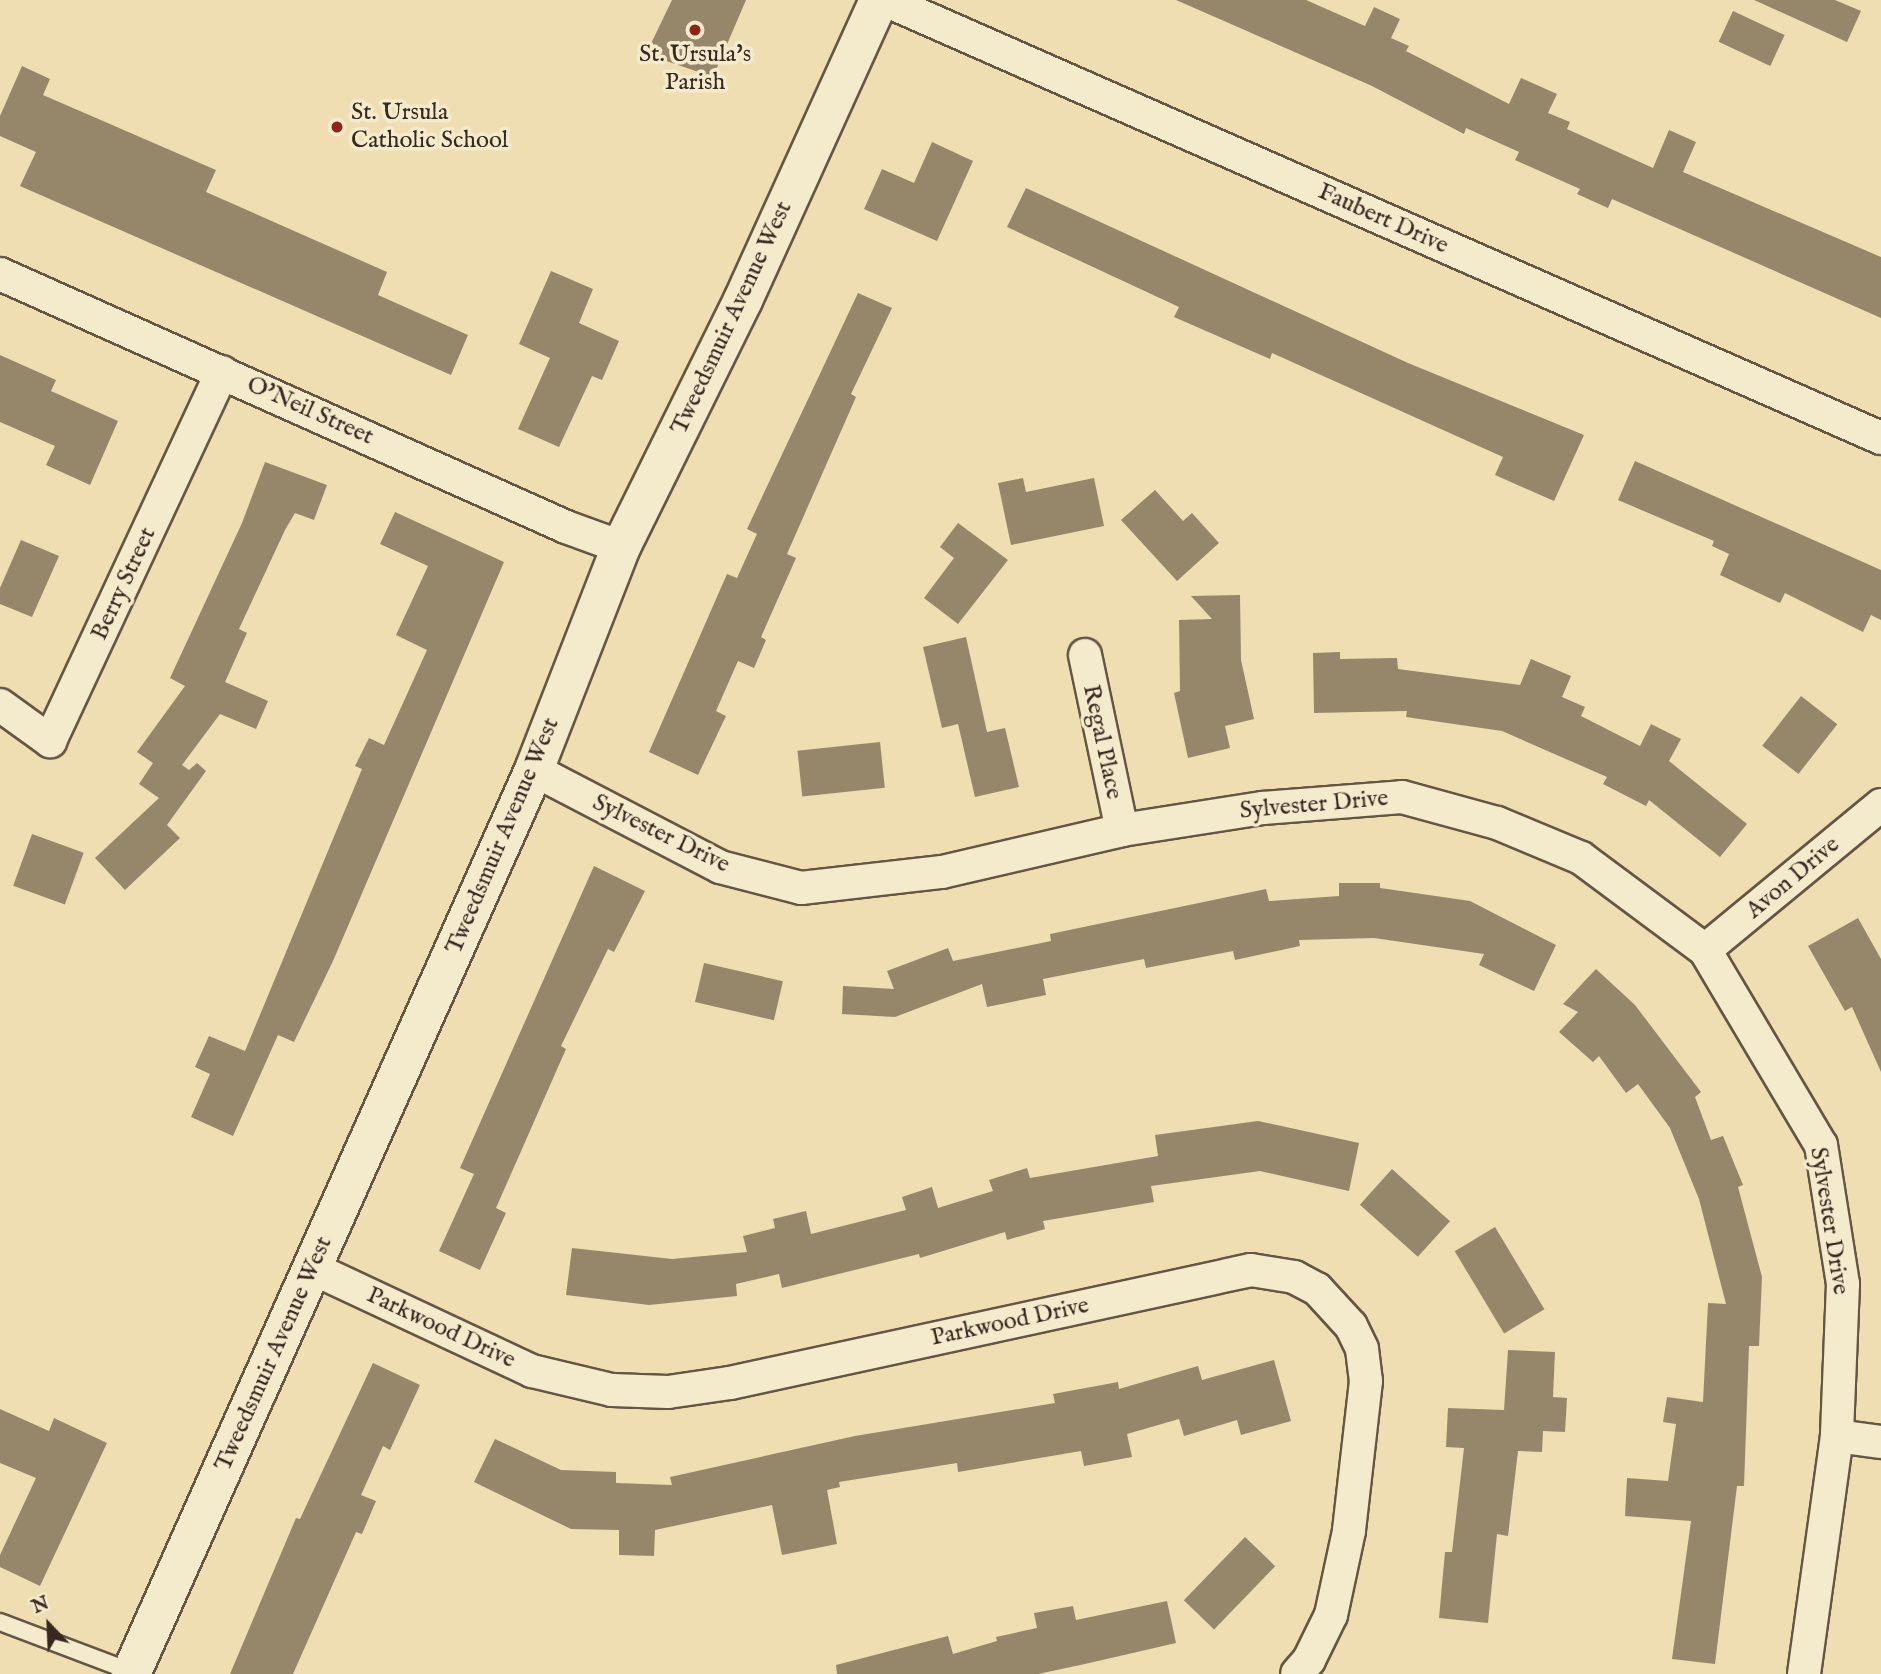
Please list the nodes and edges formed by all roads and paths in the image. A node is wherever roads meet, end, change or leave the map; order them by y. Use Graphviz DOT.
graph roads {
  1 [pos="878,0"];
  2 [pos="885,0"];
  3 [pos="0,274"];
  4 [pos="222,372"];
  5 [pos="1881,438"];
  6 [pos="621,547"];
  7 [pos="1084,655"];
  8 [pos="0,705"];
  9 [pos="534,770"];
  10 [pos="1881,805"];
  11 [pos="1122,830"];
  12 [pos="1705,950"];
  13 [pos="312,1268"];
  14 [pos="1837,1436"];
  15 [pos="1881,1442"];
  16 [pos="0,1622"];
  17 [pos="132,1673"];
  18 [pos="1297,1674"];
  19 [pos="1804,1674"];
  1 -- 6 [label="street, Tweedsmuir Avenue West"];
  2 -- 5 [label="street, Faubert Drive"];
  3 -- 4 [label="street, O'Neil Street"];
  4 -- 6 [label="street, O'Neil Street"];
  4 -- 8 [label="street, Berry Street"];
  6 -- 9 [label="street, Tweedsmuir Avenue West"];
  7 -- 11 [label="street, Regal Place"];
  9 -- 11 [label="street, Sylvester Drive"];
  9 -- 13 [label="street, Tweedsmuir Avenue West"];
  10 -- 12 [label="street, Avon Drive"];
  11 -- 12 [label="street, Sylvester Drive"];
  12 -- 14 [label="street, Sylvester Drive"];
  13 -- 17 [label="street, Tweedsmuir Avenue West"];
  13 -- 18 [label="street, Parkwood Drive"];
  14 -- 15 [label="street"];
  14 -- 19 [label="street, Sylvester Drive"];
  16 -- 17 [label="lane"];
}
